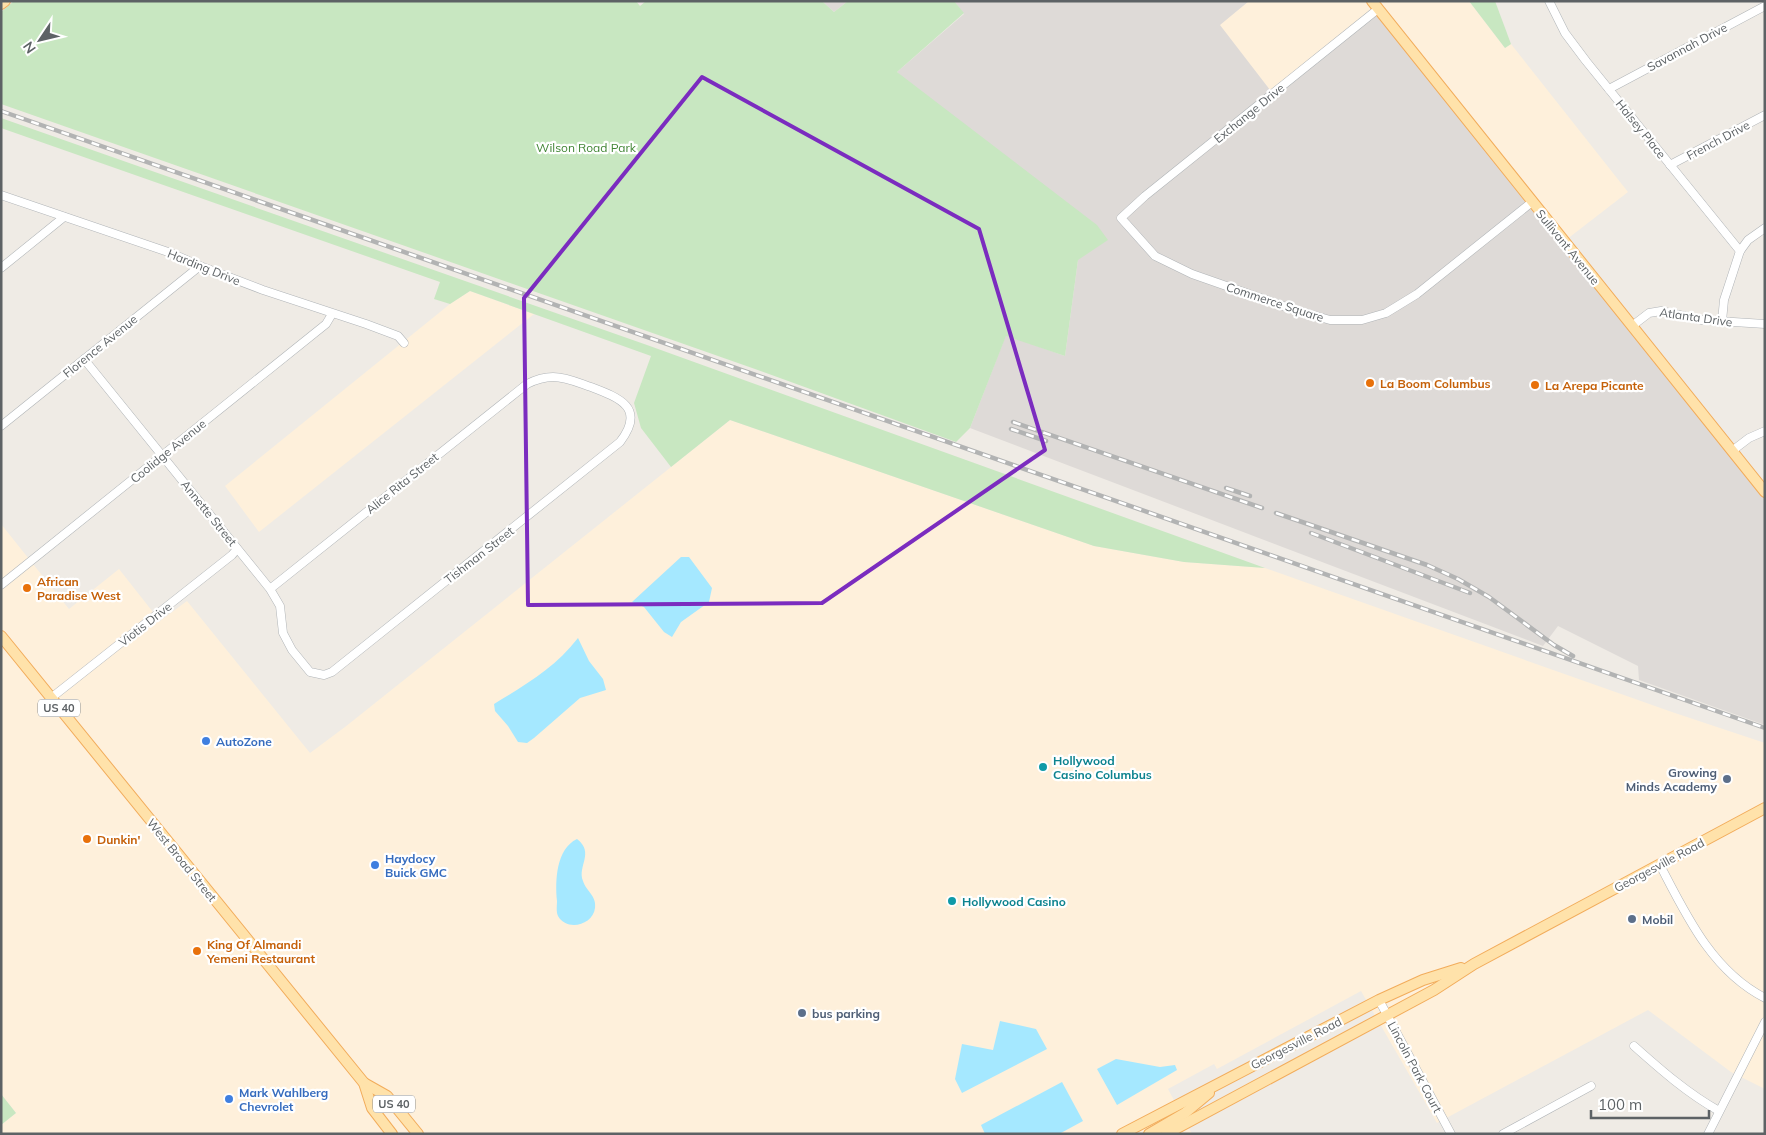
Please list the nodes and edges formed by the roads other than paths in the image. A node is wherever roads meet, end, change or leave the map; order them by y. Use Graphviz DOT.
graph roads {
  1 [pos="5,1"];
  2 [pos="1549,1"];
  3 [pos="1,4"];
  4 [pos="1375,5"];
  5 [pos="1765,6"];
  6 [pos="1608,89"];
  7 [pos="1765,115"];
  8 [pos="1670,165"];
  9 [pos="1,195"];
  10 [pos="1532,202"];
  11 [pos="64,217"];
  12 [pos="1121,218"];
  13 [pos="1765,228"];
  14 [pos="1740,251"];
  15 [pos="200,266"];
  16 [pos="1,268"];
  17 [pos="332,314"];
  18 [pos="1722,321"];
  19 [pos="1765,324"];
  20 [pos="1632,326"];
  21 [pos="404,343"];
  22 [pos="84,359"];
  23 [pos="631,421"];
  24 [pos="1,426"];
  25 [pos="1765,431"];
  26 [pos="1732,451"];
  27 [pos="162,455"];
  28 [pos="1765,492"];
  29 [pos="237,549"];
  30 [pos="1,585"];
  31 [pos="270,589"];
  32 [pos="1,636"];
  33 [pos="315,675"];
  34 [pos="51,698"];
  35 [pos="1765,808"];
  36 [pos="1660,865"];
  37 [pos="1474,964"];
  38 [pos="1765,998"];
  39 [pos="1379,1000"];
  40 [pos="1387,1015"];
  41 [pos="1765,1022"];
  42 [pos="1634,1046"];
  43 [pos="1225,1080"];
  44 [pos="364,1083"];
  45 [pos="1591,1086"];
  46 [pos="1719,1111"];
  47 [pos="392,1134"];
  48 [pos="418,1134"];
  49 [pos="1122,1134"];
  50 [pos="1149,1134"];
  51 [pos="1166,1134"];
  52 [pos="1451,1134"];
  53 [pos="1503,1134"];
  54 [pos="1708,1134"];
  1 -- 3 [label="main road"];
  2 -- 6 [label="street, Halsey Place"];
  4 -- 10 [label="main road, Sullivant Avenue"];
  4 -- 12 [label="street, Exchange Drive"];
  5 -- 6 [label="street, Savannah Drive"];
  6 -- 8 [label="street, Halsey Place"];
  7 -- 8 [label="street, French Drive"];
  8 -- 14 [label="street, Halsey Place"];
  9 -- 11 [label="street, Harding Drive"];
  10 -- 12 [label="street, Commerce Square"];
  10 -- 20 [label="main road, Sullivant Avenue"];
  11 -- 15 [label="street, Harding Drive"];
  11 -- 16 [label="street"];
  13 -- 14 [label="street"];
  14 -- 18 [label="street"];
  15 -- 17 [label="street, Harding Drive"];
  15 -- 22 [label="street, Florence Avenue"];
  17 -- 21 [label="street, Harding Drive"];
  17 -- 27 [label="street, Coolidge Avenue"];
  18 -- 19 [label="street, Atlanta Drive"];
  18 -- 20 [label="street, Atlanta Drive"];
  20 -- 26 [label="main road, Sullivant Avenue"];
  22 -- 24 [label="street, Florence Avenue"];
  22 -- 27 [label="street, Annette Street"];
  23 -- 31 [label="street, Alice Rita Street"];
  23 -- 33 [label="street, Tishman Street"];
  25 -- 26 [label="street"];
  26 -- 28 [label="main road, Sullivant Avenue"];
  27 -- 29 [label="street, Annette Street"];
  27 -- 30 [label="street, Coolidge Avenue"];
  29 -- 31 [label="street, Annette Street"];
  29 -- 34 [label="street, Viotis Drive"];
  31 -- 33 [label="street, Annette Street"];
  32 -- 34 [label="main road, West Broad Street / US 40"];
  34 -- 44 [label="main road, West Broad Street / US 40"];
  35 -- 36 [label="main road, Georgesville Road"];
  36 -- 37 [label="main road, Georgesville Road"];
  36 -- 38 [label="street"];
  37 -- 39 [label="main road, Georgesville Road"];
  37 -- 40 [label="main road, Georgesville Road"];
  39 -- 40 [label="street, Lincoln Park Court"];
  39 -- 43 [label="main road, Georgesville Road"];
  40 -- 51 [label="main road, Georgesville Road"];
  40 -- 52 [label="street, Lincoln Park Court"];
  41 -- 46 [label="street"];
  42 -- 46 [label="street"];
  43 -- 49 [label="main road, Georgesville Road"];
  43 -- 50 [label="main road"];
  44 -- 47 [label="main road, West Broad Street / US 40"];
  44 -- 48 [label="main road, West Broad Street / US 40"];
  45 -- 53 [label="street"];
  46 -- 54 [label="street"];
}
